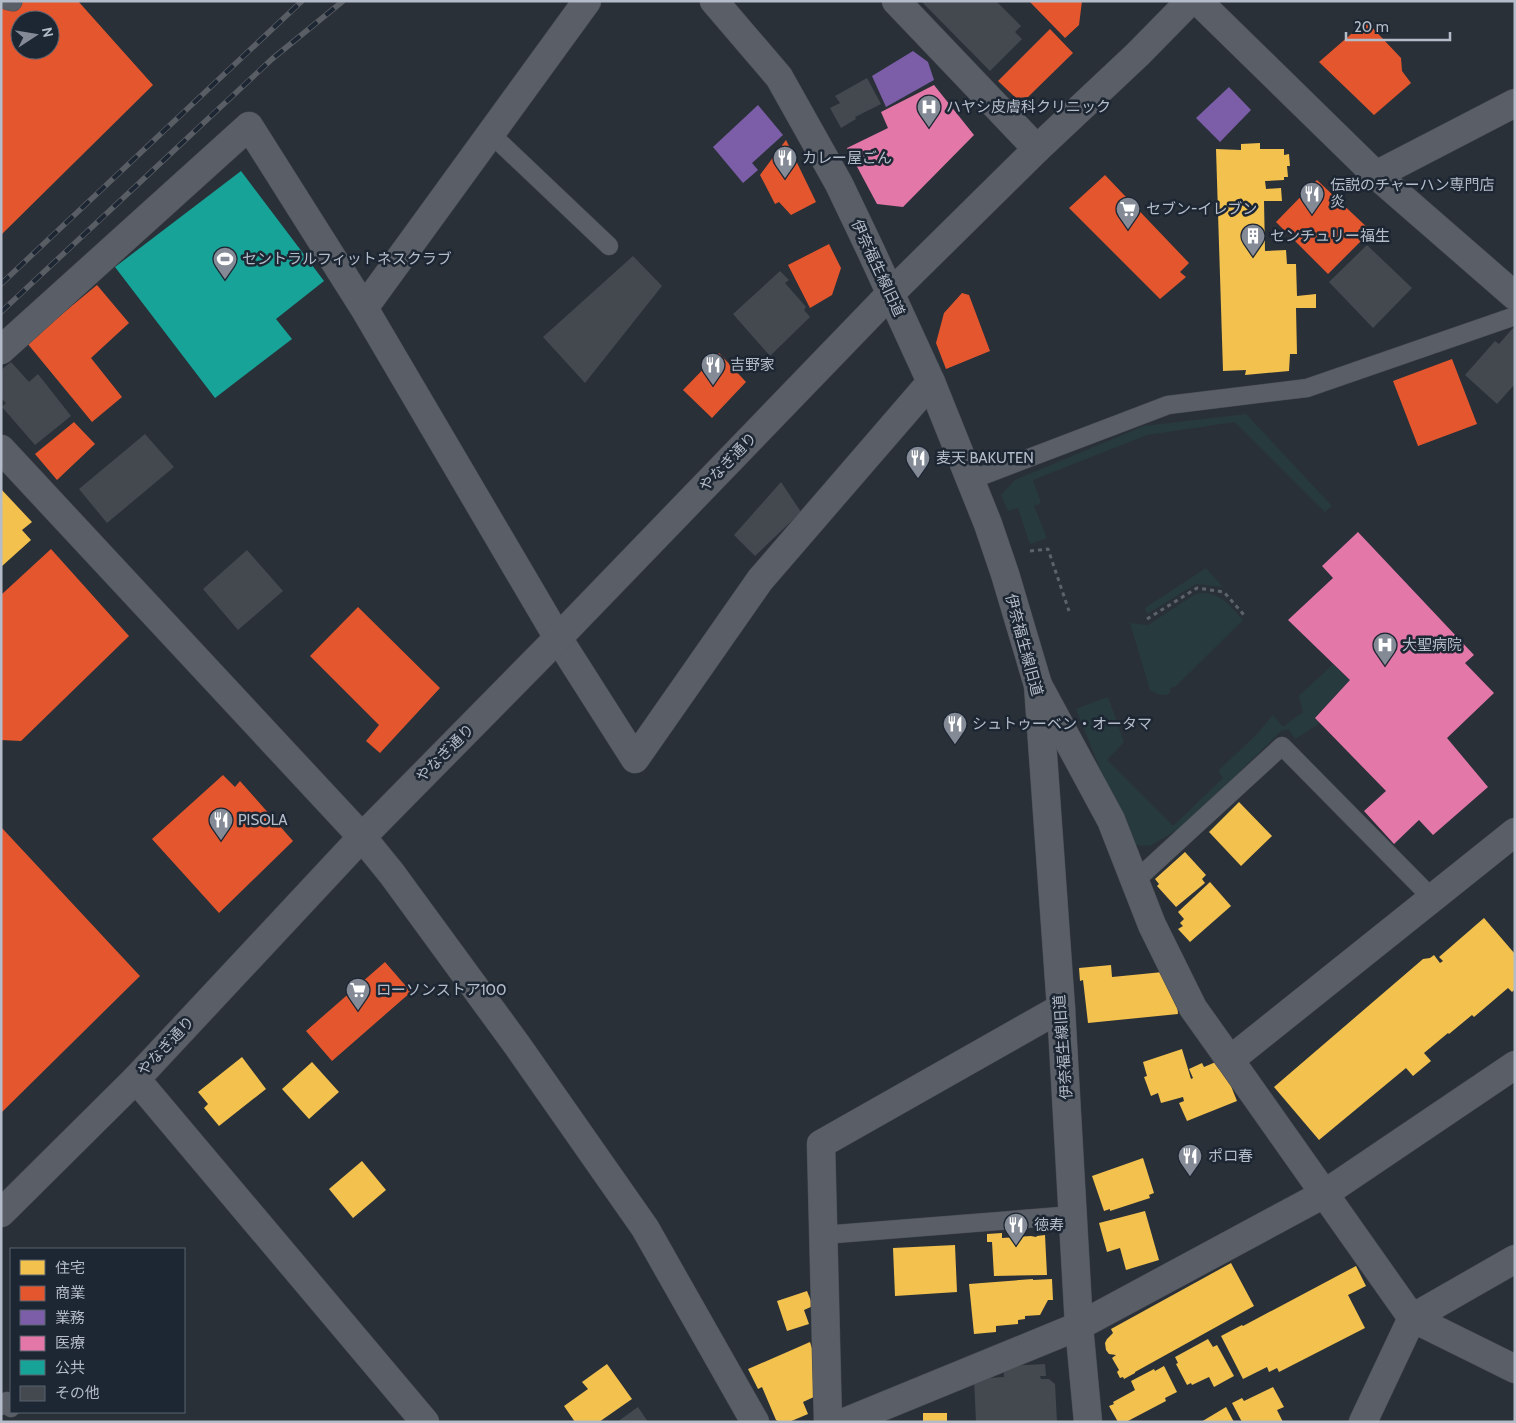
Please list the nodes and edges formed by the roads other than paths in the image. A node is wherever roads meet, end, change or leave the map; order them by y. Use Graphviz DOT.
graph roads {
  1 [pos="587,1"];
  2 [pos="714,1"];
  3 [pos="896,1"];
  4 [pos="1190,1"];
  5 [pos="1198,1"];
  6 [pos="1515,103"];
  7 [pos="491,134"];
  8 [pos="1037,149"];
  9 [pos="1376,175"];
  10 [pos="609,246"];
  11 [pos="890,293"];
  12 [pos="1515,296"];
  13 [pos="364,308"];
  14 [pos="1515,316"];
  15 [pos="1,350"];
  16 [pos="931,382"];
  17 [pos="1,449"];
  18 [pos="971,480"];
  19 [pos="558,638"];
  20 [pos="1038,685"];
  21 [pos="1515,832"];
  22 [pos="362,837"];
  23 [pos="1135,881"];
  24 [pos="1432,898"];
  25 [pos="1061,1008"];
  26 [pos="1230,1060"];
  27 [pos="1515,1064"];
  28 [pos="136,1079"];
  29 [pos="1324,1194"];
  30 [pos="1,1213"];
  31 [pos="1074,1215"];
  32 [pos="823,1235"];
  33 [pos="1515,1259"];
  34 [pos="1412,1318"];
  35 [pos="1079,1326"];
  36 [pos="1515,1369"];
  37 [pos="1,1406"];
  38 [pos="10,1406"];
  39 [pos="425,1422"];
  40 [pos="755,1422"];
  41 [pos="828,1422"];
  42 [pos="845,1422"];
  43 [pos="1088,1422"];
  44 [pos="1363,1422"];
  1 -- 7 [label="street"];
  2 -- 11 [label="street, 伊奈福生線旧道"];
  3 -- 8 [label="street"];
  4 -- 8 [label="street, やなぎ通り"];
  5 -- 9 [label="street"];
  6 -- 9 [label="street"];
  7 -- 10 [label="lane"];
  7 -- 13 [label="street"];
  8 -- 11 [label="street, やなぎ通り"];
  9 -- 12 [label="street"];
  11 -- 16 [label="street, 伊奈福生線旧道"];
  11 -- 19 [label="street, やなぎ通り"];
  13 -- 15 [label="street"];
  13 -- 19 [label="street"];
  14 -- 18 [label="lane"];
  16 -- 18 [label="street, 伊奈福生線旧道"];
  16 -- 19 [label="street"];
  17 -- 22 [label="street"];
  18 -- 20 [label="street, 伊奈福生線旧道"];
  19 -- 22 [label="street, やなぎ通り"];
  20 -- 23 [label="street"];
  20 -- 25 [label="street, 伊奈福生線旧道"];
  21 -- 24 [label="street"];
  22 -- 28 [label="street, やなぎ通り"];
  22 -- 40 [label="street"];
  23 -- 24 [label="lane"];
  23 -- 26 [label="street"];
  24 -- 26 [label="street"];
  25 -- 31 [label="street, 伊奈福生線旧道"];
  25 -- 32 [label="street"];
  26 -- 29 [label="street"];
  27 -- 29 [label="street"];
  28 -- 30 [label="street, やなぎ通り"];
  28 -- 39 [label="street"];
  29 -- 34 [label="street"];
  29 -- 35 [label="street"];
  31 -- 32 [label="lane"];
  31 -- 35 [label="street, 伊奈福生線旧道"];
  32 -- 41 [label="street"];
  33 -- 34 [label="street"];
  34 -- 36 [label="street"];
  34 -- 44 [label="street"];
  35 -- 42 [label="street"];
  35 -- 43 [label="street, 伊奈福生線旧道"];
  37 -- 38 [label="lane"];
}
